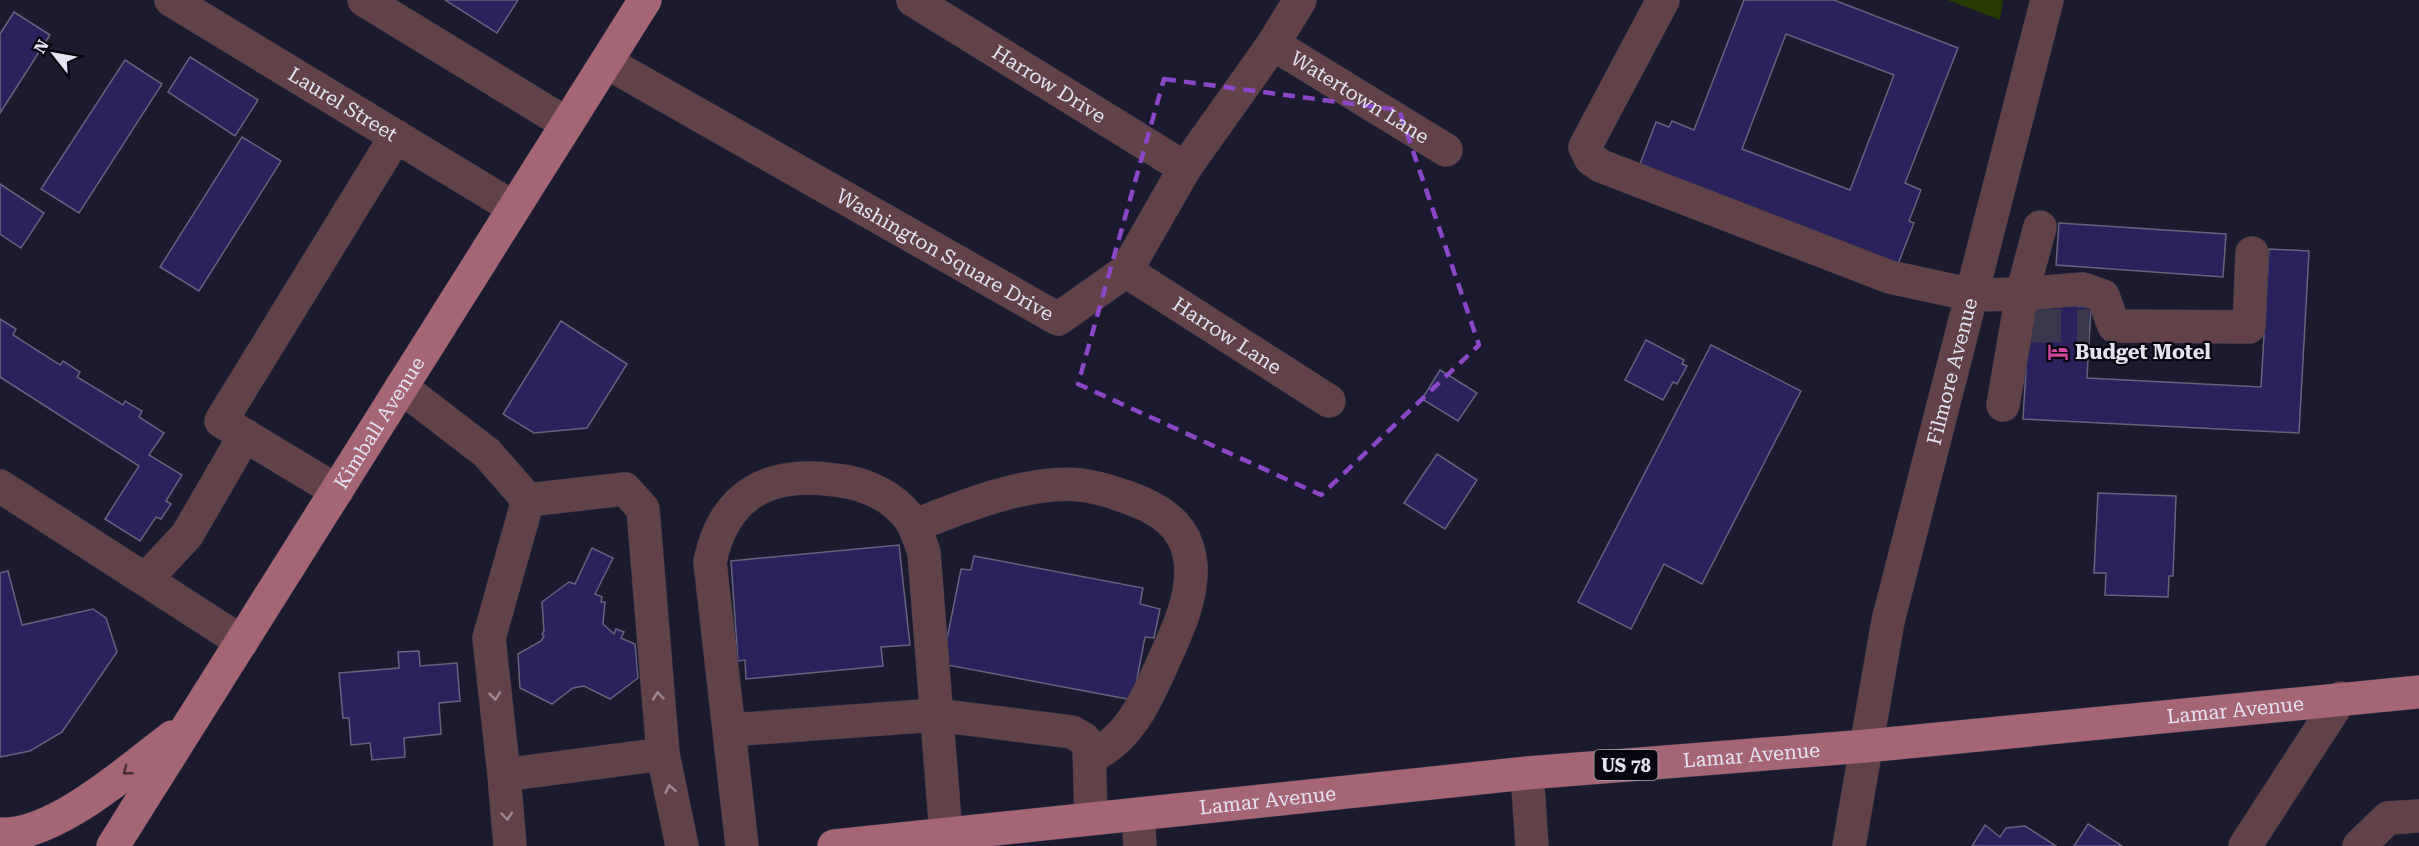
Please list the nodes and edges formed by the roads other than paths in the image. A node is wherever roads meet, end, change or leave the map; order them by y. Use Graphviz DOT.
graph roads {
  1 [pos="171,0"];
  2 [pos="364,0"];
  3 [pos="645,0"];
  4 [pos="913,0"];
  5 [pos="1300,0"];
  6 [pos="1663,0"];
  7 [pos="2047,0"];
  8 [pos="1273,44"];
  9 [pos="606,62"];
  10 [pos="567,124"];
  11 [pos="396,136"];
  12 [pos="1446,150"];
  13 [pos="1185,168"];
  14 [pos="514,208"];
  15 [pos="2040,227"];
  16 [pos="2252,253"];
  17 [pos="1126,271"];
  18 [pos="1973,295"];
  19 [pos="2022,315"];
  20 [pos="401,387"];
  21 [pos="1329,401"];
  22 [pos="2003,405"];
  23 [pos="245,435"];
  24 [pos="0,486"];
  25 [pos="337,491"];
  26 [pos="528,500"];
  27 [pos="914,526"];
  28 [pos="146,579"];
  29 [pos="242,642"];
  30 [pos="2419,692"];
  31 [pos="2341,698"];
  32 [pos="936,715"];
  33 [pos="190,723"];
  34 [pos="730,730"];
  35 [pos="1866,746"];
  36 [pos="663,754"];
  37 [pos="1090,757"];
  38 [pos="1527,773"];
  39 [pos="504,775"];
  40 [pos="1138,814"];
  41 [pos="2419,816"];
  42 [pos="1091,819"];
  43 [pos="0,834"];
  44 [pos="946,834"];
  45 [pos="988,838"];
  46 [pos="113,846"];
  47 [pos="510,846"];
  48 [pos="682,846"];
  49 [pos="742,846"];
  50 [pos="834,846"];
  51 [pos="1140,846"];
  52 [pos="1532,846"];
  53 [pos="1849,846"];
  54 [pos="2245,846"];
  55 [pos="2360,846"];
  1 -- 11 [label="street, Laurel Street"];
  2 -- 10 [label="street"];
  3 -- 9 [label="main road, Kimball Avenue"];
  4 -- 13 [label="street, Harrow Drive"];
  5 -- 8 [label="street, Washington Square Drive"];
  6 -- 18 [label="street"];
  7 -- 18 [label="street, Filmore Avenue"];
  8 -- 12 [label="street, Watertown Lane"];
  8 -- 13 [label="street, Washington Square Drive"];
  9 -- 10 [label="main road, Kimball Avenue"];
  9 -- 17 [label="street, Washington Square Drive"];
  10 -- 14 [label="main road, Kimball Avenue"];
  11 -- 14 [label="street, Laurel Street"];
  11 -- 23 [label="street"];
  13 -- 17 [label="street, Washington Square Drive"];
  14 -- 20 [label="main road, Kimball Avenue"];
  15 -- 19 [label="street"];
  16 -- 19 [label="street"];
  17 -- 21 [label="street, Harrow Lane"];
  18 -- 19 [label="street"];
  18 -- 35 [label="street, Filmore Avenue"];
  19 -- 22 [label="street"];
  20 -- 25 [label="main road, Kimball Avenue"];
  20 -- 26 [label="street"];
  23 -- 25 [label="street"];
  23 -- 28 [label="street"];
  24 -- 28 [label="street"];
  25 -- 29 [label="main road, Kimball Avenue"];
  36 -- 26 [label="street, one-way"];
  26 -- 39 [label="street, one-way"];
  27 -- 32 [label="street"];
  27 -- 34 [label="street"];
  27 -- 37 [label="street"];
  28 -- 29 [label="street"];
  29 -- 33 [label="main road, Kimball Avenue"];
  30 -- 31 [label="main road, Lamar Avenue / US 78"];
  31 -- 35 [label="main road, Lamar Avenue / US 78"];
  31 -- 54 [label="street"];
  32 -- 34 [label="street"];
  32 -- 37 [label="street"];
  32 -- 44 [label="street"];
  33 -- 43 [label="main road, one-way"];
  33 -- 46 [label="main road, Kimball Avenue"];
  34 -- 49 [label="street"];
  35 -- 38 [label="main road, Lamar Avenue / US 78"];
  35 -- 53 [label="street, Filmore Avenue"];
  36 -- 39 [label="street"];
  48 -- 36 [label="street, one-way"];
  37 -- 42 [label="street"];
  38 -- 40 [label="main road, Lamar Avenue / US 78"];
  38 -- 52 [label="street"];
  39 -- 47 [label="street, one-way"];
  40 -- 42 [label="main road, Lamar Avenue / US 78"];
  40 -- 51 [label="street"];
  41 -- 55 [label="street"];
  42 -- 45 [label="main road, Lamar Avenue / US 78"];
  44 -- 45 [label="main road, Lamar Avenue / US 78"];
  44 -- 50 [label="main road, Lamar Avenue / US 78"];
}
